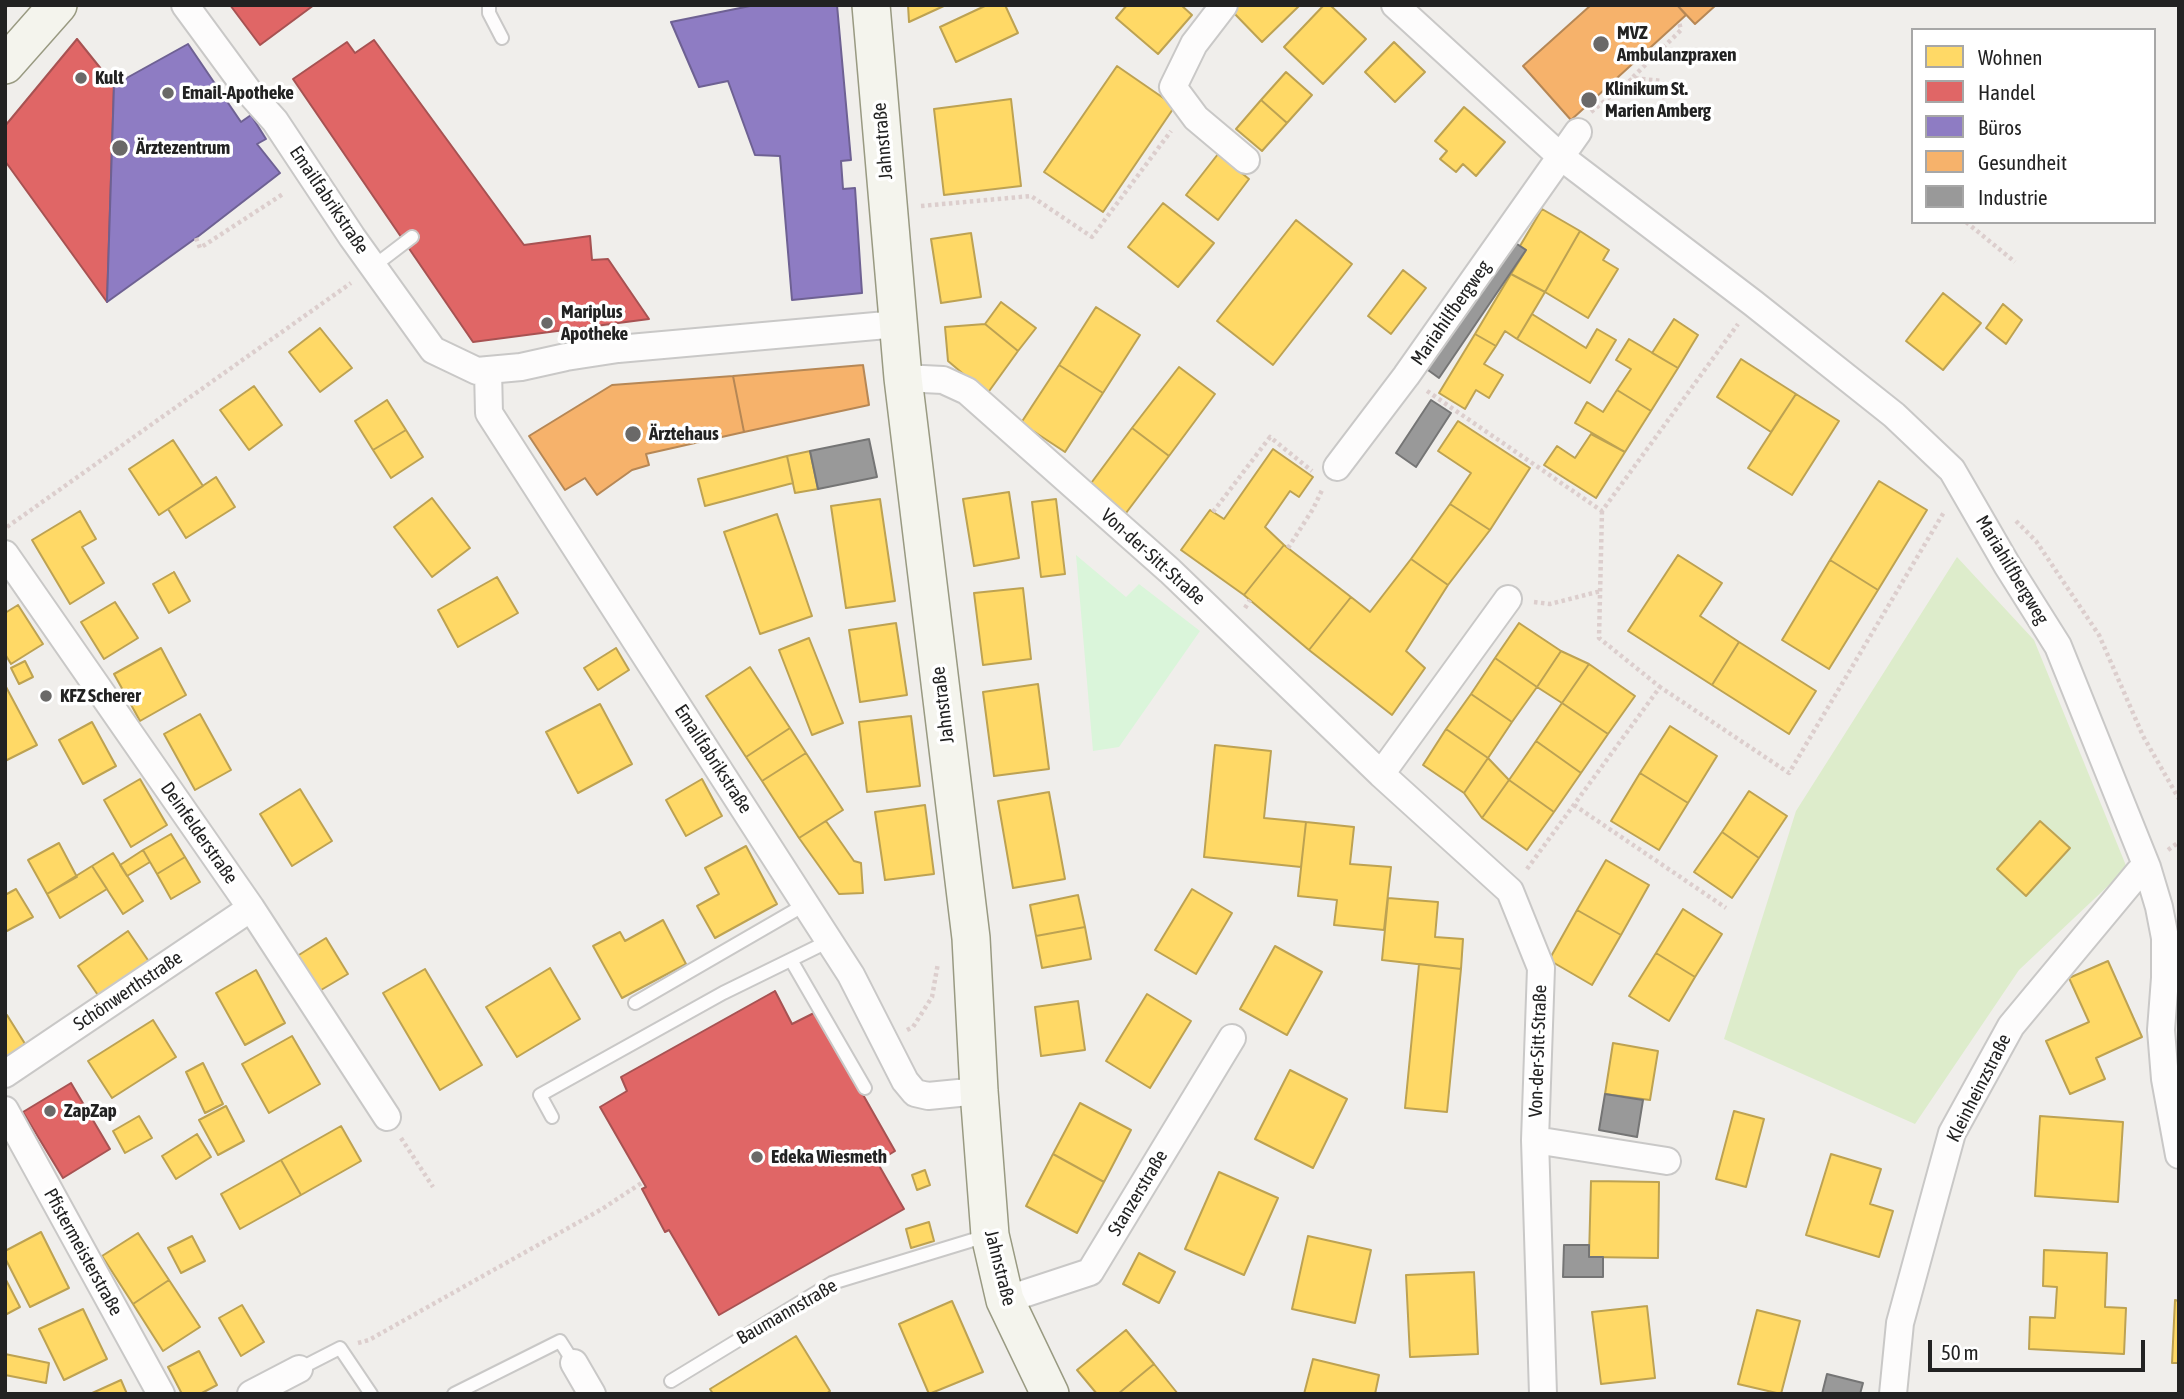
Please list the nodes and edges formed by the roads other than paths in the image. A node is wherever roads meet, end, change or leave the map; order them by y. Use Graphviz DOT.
graph roads {
  1 [pos="58,5"];
  2 [pos="185,5"];
  3 [pos="489,5"];
  4 [pos="871,5"];
  5 [pos="1224,5"];
  6 [pos="1395,5"];
  7 [pos="502,38"];
  8 [pos="5,65"];
  9 [pos="1580,126"];
  10 [pos="1560,156"];
  11 [pos="1246,160"];
  12 [pos="412,237"];
  13 [pos="374,266"];
  14 [pos="898,324"];
  15 [pos="488,370"];
  16 [pos="903,378"];
  17 [pos="1337,467"];
  18 [pos="5,554"];
  19 [pos="1508,599"];
  20 [pos="1381,774"];
  21 [pos="2147,867"];
  22 [pos="806,904"];
  23 [pos="251,908"];
  24 [pos="829,941"];
  25 [pos="790,960"];
  26 [pos="635,1003"];
  27 [pos="1232,1038"];
  28 [pos="5,1074"];
  29 [pos="865,1087"];
  30 [pos="979,1091"];
  31 [pos="5,1110"];
  32 [pos="387,1117"];
  33 [pos="552,1117"];
  34 [pos="1535,1140"];
  35 [pos="2179,1156"];
  36 [pos="1667,1161"];
  37 [pos="990,1235"];
  38 [pos="1005,1300"];
  39 [pos="574,1363"];
  40 [pos="299,1369"];
  41 [pos="671,1381"];
  42 [pos="161,1394"];
  43 [pos="251,1394"];
  44 [pos="370,1394"];
  45 [pos="454,1394"];
  46 [pos="592,1394"];
  47 [pos="1050,1394"];
  48 [pos="1543,1394"];
  49 [pos="1893,1394"];
  1 -- 8 [label="street"];
  2 -- 13 [label="street, Emailfabrikstraße"];
  3 -- 7 [label="lane"];
  4 -- 14 [label="street, Jahnstraße"];
  5 -- 11 [label="street"];
  6 -- 10 [label="street, Mariahilfbergweg"];
  9 -- 10 [label="street, Mariahilfbergweg"];
  10 -- 17 [label="street, Mariahilfbergweg"];
  10 -- 21 [label="street, Mariahilfbergweg"];
  12 -- 13 [label="lane"];
  13 -- 15 [label="street, Emailfabrikstraße"];
  14 -- 15 [label="street, Emailfabrikstraße"];
  14 -- 16 [label="street, Jahnstraße"];
  15 -- 22 [label="street, Emailfabrikstraße"];
  16 -- 20 [label="street, Von-der-Sitt-Straße"];
  16 -- 30 [label="street, Jahnstraße"];
  18 -- 23 [label="street, Deinfelderstraße"];
  19 -- 20 [label="street"];
  20 -- 34 [label="street, Von-der-Sitt-Straße"];
  21 -- 35 [label="street, Mariahilfbergweg"];
  21 -- 49 [label="street, Kleinheinzstraße"];
  22 -- 24 [label="street, Emailfabrikstraße"];
  22 -- 26 [label="lane"];
  23 -- 28 [label="street, Schönwerthstraße"];
  23 -- 32 [label="street, Deinfelderstraße"];
  24 -- 25 [label="lane"];
  24 -- 30 [label="street, Emailfabrikstraße"];
  25 -- 29 [label="lane"];
  25 -- 33 [label="lane"];
  27 -- 38 [label="street, Stanzerstraße"];
  30 -- 37 [label="street, Jahnstraße"];
  31 -- 42 [label="street, Pfistermeisterstraße"];
  34 -- 36 [label="street, Von-der-Sitt-Straße"];
  34 -- 48 [label="street, Von-der-Sitt-Straße"];
  37 -- 38 [label="street, Jahnstraße"];
  37 -- 41 [label="lane, Baumannstraße"];
  38 -- 47 [label="street, Jahnstraße"];
  39 -- 45 [label="lane"];
  39 -- 46 [label="street"];
  40 -- 43 [label="street"];
  40 -- 44 [label="lane"];
}
